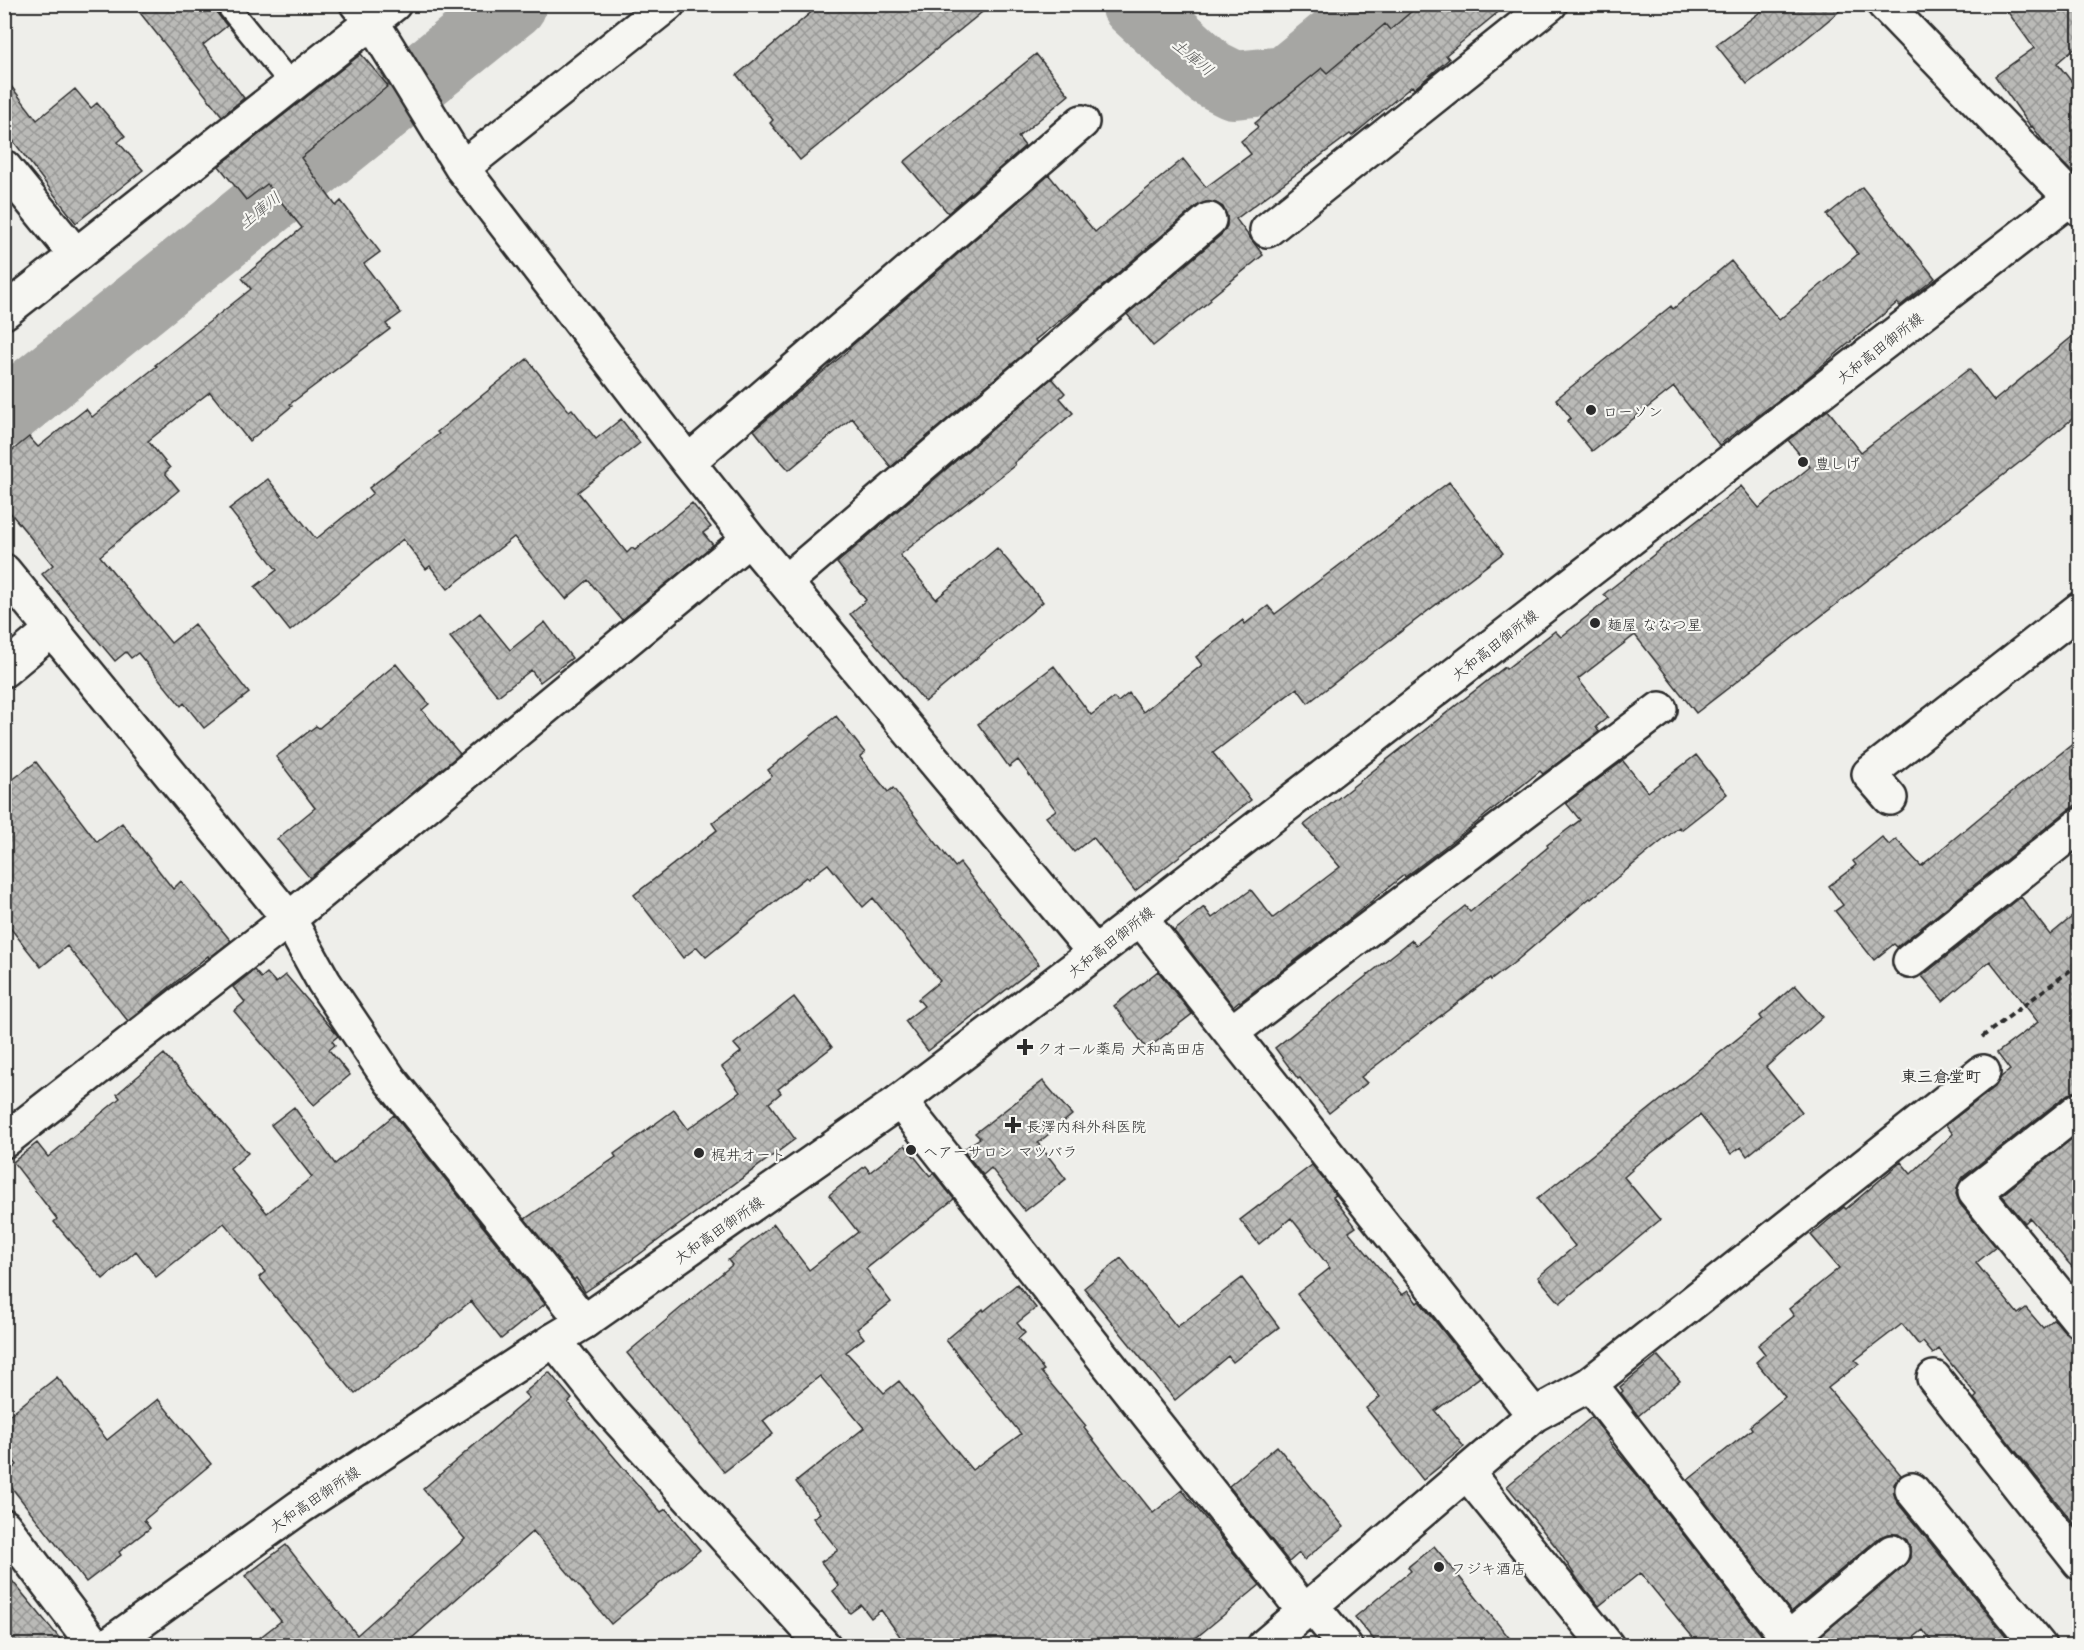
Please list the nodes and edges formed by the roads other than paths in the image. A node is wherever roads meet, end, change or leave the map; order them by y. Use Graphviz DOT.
graph roads {
  1 [pos="226,4"];
  2 [pos="668,4"];
  3 [pos="1550,4"];
  4 [pos="1884,4"];
  5 [pos="374,10"];
  6 [pos="292,84"];
  7 [pos="1082,122"];
  8 [pos="4,168"];
  9 [pos="462,168"];
  10 [pos="2077,199"];
  11 [pos="1209,220"];
  12 [pos="1267,230"];
  13 [pos="75,255"];
  14 [pos="4,312"];
  15 [pos="688,462"];
  16 [pos="749,539"];
  17 [pos="4,571"];
  18 [pos="785,582"];
  19 [pos="2079,609"];
  20 [pos="53,629"];
  21 [pos="4,670"];
  22 [pos="1660,709"];
  23 [pos="1890,798"];
  24 [pos="2079,825"];
  25 [pos="1140,918"];
  26 [pos="289,919"];
  27 [pos="1095,953"];
  28 [pos="1910,961"];
  29 [pos="1232,1032"];
  30 [pos="1983,1072"];
  31 [pos="900,1101"];
  32 [pos="2079,1109"];
  33 [pos="4,1141"];
  34 [pos="2079,1321"];
  35 [pos="584,1322"];
  36 [pos="554,1340"];
  37 [pos="1934,1378"];
  38 [pos="1590,1384"];
  39 [pos="1534,1415"];
  40 [pos="1467,1473"];
  41 [pos="1912,1490"];
  42 [pos="4,1526"];
  43 [pos="1892,1552"];
  44 [pos="2079,1563"];
  45 [pos="1308,1608"];
  46 [pos="1791,1642"];
  47 [pos="95,1646"];
  48 [pos="107,1646"];
  49 [pos="824,1646"];
  50 [pos="1264,1646"];
  51 [pos="1345,1646"];
  52 [pos="1606,1646"];
  53 [pos="2039,1646"];
  1 -- 6 [label="lane"];
  2 -- 9 [label="street"];
  3 -- 12 [label="street"];
  4 -- 10 [label="street"];
  5 -- 6 [label="street"];
  5 -- 9 [label="street"];
  6 -- 13 [label="street"];
  7 -- 15 [label="street"];
  8 -- 13 [label="street"];
  9 -- 15 [label="street"];
  10 -- 25 [label="street, 大和高田御所線"];
  11 -- 18 [label="street"];
  13 -- 14 [label="street"];
  15 -- 16 [label="street"];
  16 -- 18 [label="street"];
  16 -- 26 [label="street"];
  17 -- 20 [label="street"];
  18 -- 27 [label="street"];
  19 -- 23 [label="street"];
  20 -- 21 [label="street"];
  20 -- 26 [label="street"];
  22 -- 29 [label="street"];
  24 -- 28 [label="street"];
  25 -- 27 [label="street, 大和高田御所線"];
  25 -- 29 [label="street"];
  26 -- 33 [label="street"];
  26 -- 35 [label="street"];
  27 -- 31 [label="street, 大和高田御所線"];
  29 -- 39 [label="street"];
  30 -- 38 [label="street"];
  31 -- 35 [label="street, 大和高田御所線"];
  31 -- 45 [label="street"];
  32 -- 34 [label="street"];
  35 -- 36 [label="street, 大和高田御所線"];
  36 -- 48 [label="street, 大和高田御所線"];
  36 -- 49 [label="street"];
  37 -- 44 [label="street"];
  38 -- 39 [label="street"];
  38 -- 46 [label="street"];
  39 -- 40 [label="street"];
  40 -- 45 [label="street"];
  40 -- 52 [label="street"];
  41 -- 53 [label="street"];
  42 -- 47 [label="street"];
  43 -- 46 [label="street"];
  45 -- 50 [label="street"];
  45 -- 51 [label="street"];
}
